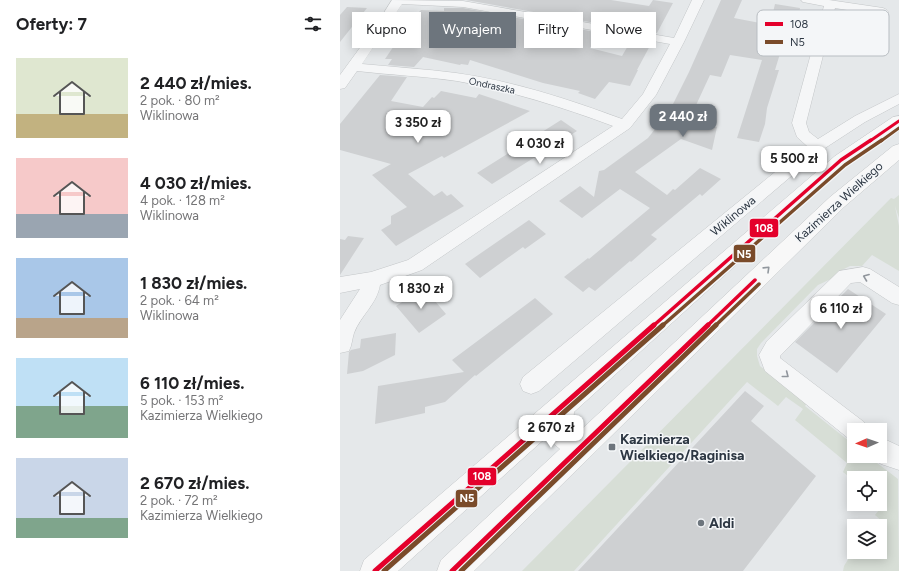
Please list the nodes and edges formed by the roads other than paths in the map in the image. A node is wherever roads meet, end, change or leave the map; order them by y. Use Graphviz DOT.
graph roads {
  1 [pos="398,0"];
  2 [pos="698,0"];
  3 [pos="807,0"];
  4 [pos="830,4"];
  5 [pos="828,10"];
  6 [pos="870,10"];
  7 [pos="678,42"];
  8 [pos="817,56"];
  9 [pos="354,67"];
  10 [pos="340,84"];
  11 [pos="899,98"];
  12 [pos="899,121"];
  13 [pos="625,126"];
  14 [pos="817,146"];
  15 [pos="899,150"];
  16 [pos="371,280"];
  17 [pos="340,284"];
  18 [pos="899,296"];
  19 [pos="342,344"];
  20 [pos="530,384"];
  21 [pos="562,407"];
  22 [pos="847,423"];
  23 [pos="586,440"];
  24 [pos="887,454"];
  25 [pos="899,458"];
  26 [pos="375,571"];
  27 [pos="452,571"];
  1 -- 7 [label="street"];
  1 -- 9 [label="street"];
  2 -- 7 [label="street"];
  3 -- 4 [label="street"];
  4 -- 5 [label="street"];
  4 -- 6 [label="street"];
  7 -- 13 [label="street"];
  8 -- 14 [label="street"];
  9 -- 10 [label="street"];
  9 -- 13 [label="street, Ondraszka"];
  11 -- 14 [label="street, Wiklinowa"];
  12 -- 21 [label="main road"];
  13 -- 16 [label="street"];
  14 -- 20 [label="street, Wiklinowa"];
  23 -- 15 [label="main road, Kazimierza Wielkiego, one-way"];
  16 -- 17 [label="street"];
  16 -- 19 [label="street"];
  18 -- 22 [label="street, one-way"];
  21 -- 23 [label="main road"];
  21 -- 26 [label="main road"];
  23 -- 27 [label="main road, Kazimierza Wielkiego"];
  24 -- 25 [label="street"];
}
